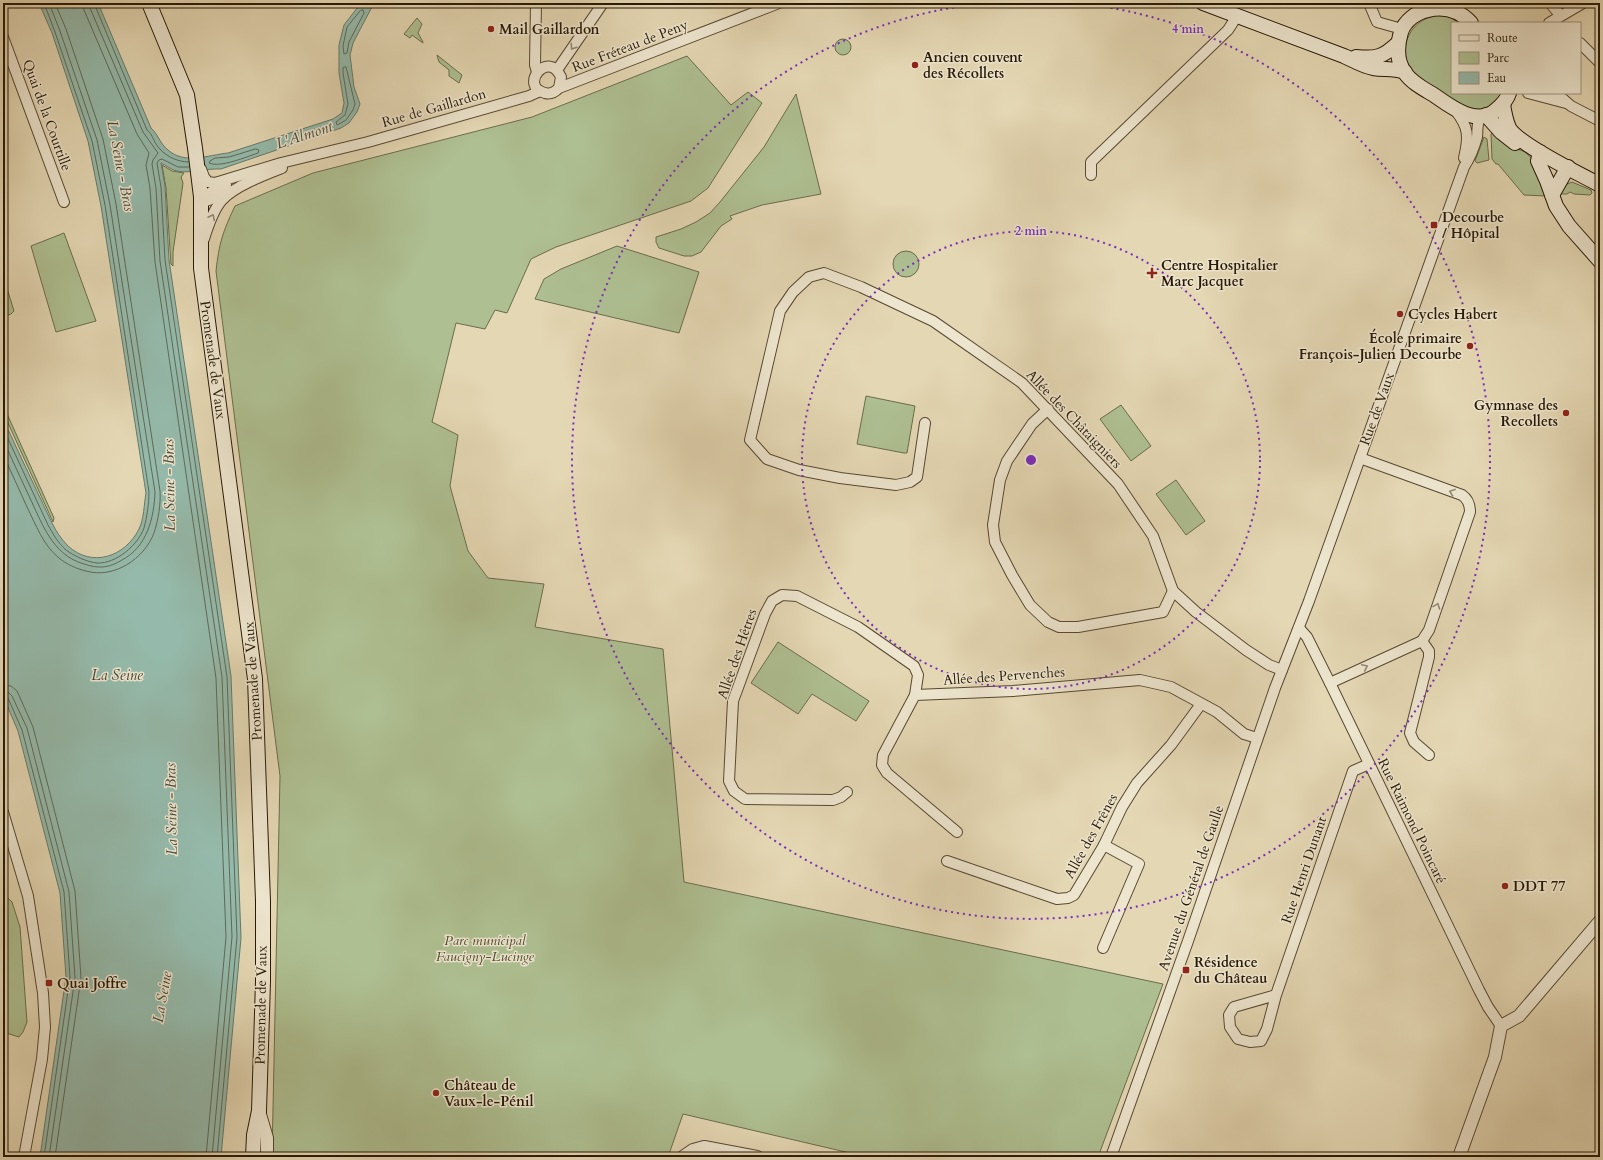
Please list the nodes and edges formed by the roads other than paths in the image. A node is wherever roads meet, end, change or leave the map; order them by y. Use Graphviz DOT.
graph roads {
  1 [pos="149,3"];
  2 [pos="536,3"];
  3 [pos="603,3"];
  4 [pos="779,3"];
  5 [pos="1203,3"];
  6 [pos="1369,3"];
  7 [pos="1550,3"];
  8 [pos="1583,3"];
  9 [pos="1453,6"];
  10 [pos="1417,9"];
  11 [pos="1237,16"];
  12 [pos="1556,20"];
  13 [pos="1470,22"];
  14 [pos="1402,29"];
  15 [pos="3,37"];
  16 [pos="1398,43"];
  17 [pos="1581,44"];
  18 [pos="1344,56"];
  19 [pos="1600,63"];
  20 [pos="557,70"];
  21 [pos="537,72"];
  22 [pos="1405,72"];
  23 [pos="559,88"];
  24 [pos="540,91"];
  25 [pos="1524,94"];
  26 [pos="1531,94"];
  27 [pos="1557,94"];
  28 [pos="1506,99"];
  29 [pos="1568,104"];
  30 [pos="1453,107"];
  31 [pos="1484,116"];
  32 [pos="1600,121"];
  33 [pos="335,150"];
  34 [pos="1540,152"];
  35 [pos="281,163"];
  36 [pos="1464,167"];
  37 [pos="1568,167"];
  38 [pos="1091,175"];
  39 [pos="201,184"];
  40 [pos="1600,185"];
  41 [pos="232,191"];
  42 [pos="1552,196"];
  43 [pos="64,202"];
  44 [pos="200,251"];
  45 [pos="1600,261"];
  46 [pos="1048,409"];
  47 [pos="924,423"];
  48 [pos="1360,458"];
  49 [pos="1173,591"];
  50 [pos="1299,628"];
  51 [pos="1422,641"];
  52 [pos="1282,670"];
  53 [pos="1330,683"];
  54 [pos="915,695"];
  55 [pos="1201,704"];
  56 [pos="1257,738"];
  57 [pos="1429,755"];
  58 [pos="1369,764"];
  59 [pos="846,792"];
  60 [pos="3,812"];
  61 [pos="957,832"];
  62 [pos="1104,845"];
  63 [pos="947,861"];
  64 [pos="1600,922"];
  65 [pos="1103,948"];
  66 [pos="1276,995"];
  67 [pos="1501,1026"];
  68 [pos="258,1111"];
  69 [pos="24,1157"];
  70 [pos="253,1157"];
  71 [pos="267,1157"];
  72 [pos="683,1157"];
  73 [pos="757,1157"];
  74 [pos="1111,1157"];
  75 [pos="1459,1157"];
  1 -- 39 [label="main road"];
  2 -- 21 [label="street"];
  3 -- 20 [label="street, one-way"];
  4 -- 23 [label="street, Rue Fréteau de Peny"];
  5 -- 11 [label="main road"];
  6 -- 14 [label="street"];
  7 -- 12 [label="street"];
  8 -- 12 [label="street"];
  9 -- 10 [label="main road"];
  9 -- 13 [label="main road"];
  10 -- 14 [label="main road"];
  11 -- 18 [label="main road"];
  11 -- 38 [label="street"];
  14 -- 16 [label="main road"];
  15 -- 43 [label="street, Quai de la Courtille"];
  16 -- 18 [label="main road"];
  16 -- 22 [label="main road"];
  17 -- 19 [label="street"];
  18 -- 22 [label="main road"];
  20 -- 21 [label="street"];
  20 -- 23 [label="street"];
  21 -- 24 [label="street"];
  22 -- 30 [label="main road"];
  23 -- 24 [label="street"];
  24 -- 33 [label="street, Rue de Gaillardon"];
  25 -- 28 [label="street"];
  26 -- 29 [label="street"];
  27 -- 29 [label="street"];
  28 -- 31 [label="main road"];
  28 -- 34 [label="main road"];
  29 -- 32 [label="street"];
  30 -- 31 [label="main road"];
  30 -- 36 [label="street, Rue de Vaux"];
  31 -- 34 [label="main road"];
  31 -- 36 [label="street, Rue de Vaux"];
  33 -- 35 [label="street, Rue de Gaillardon"];
  33 -- 41 [label="street, Rue de Gaillardon"];
  34 -- 37 [label="main road"];
  34 -- 42 [label="main road"];
  35 -- 39 [label="street, Rue de Gaillardon"];
  35 -- 39 [label="street, Rue de Gaillardon"];
  36 -- 48 [label="street, Rue de Vaux"];
  37 -- 40 [label="main road"];
  37 -- 42 [label="main road"];
  39 -- 41 [label="street"];
  39 -- 44 [label="main road"];
  44 -- 41 [label="street, Rue de Gaillardon, one-way"];
  42 -- 45 [label="main road"];
  44 -- 68 [label="main road, Promenade de Vaux"];
  46 -- 47 [label="street, Allée des Châtaigniers"];
  46 -- 49 [label="street, Allée des Châtaigniers"];
  46 -- 49 [label="street"];
  48 -- 50 [label="street, Rue de Vaux"];
  51 -- 48 [label="street, one-way"];
  49 -- 52 [label="street, Allée des Châtaigniers"];
  50 -- 52 [label="street, Avenue du Général de Gaulle"];
  50 -- 53 [label="street, Rue Raimond Poincaré"];
  53 -- 51 [label="street, one-way"];
  51 -- 57 [label="street"];
  52 -- 56 [label="street, Avenue du Général de Gaulle"];
  53 -- 58 [label="street, Rue Raimond Poincaré"];
  54 -- 55 [label="street, Allée des Pervenches"];
  54 -- 59 [label="street, Allée des Hêtres"];
  54 -- 61 [label="street"];
  55 -- 56 [label="street, Allée des Pervenches"];
  55 -- 62 [label="street, Allée des Frênes"];
  56 -- 74 [label="street, Avenue du Général de Gaulle"];
  58 -- 66 [label="street, Rue Henri Dunant"];
  58 -- 67 [label="street, Rue Raimond Poincaré"];
  60 -- 69 [label="street"];
  62 -- 63 [label="street, Allée des Frênes"];
  62 -- 65 [label="street"];
  64 -- 67 [label="street"];
  66 -- 66 [label="street, Rue Henri Dunant"];
  67 -- 75 [label="street"];
  68 -- 70 [label="main road, Promenade de Vaux"];
  68 -- 71 [label="street"];
  72 -- 73 [label="street"];
}
